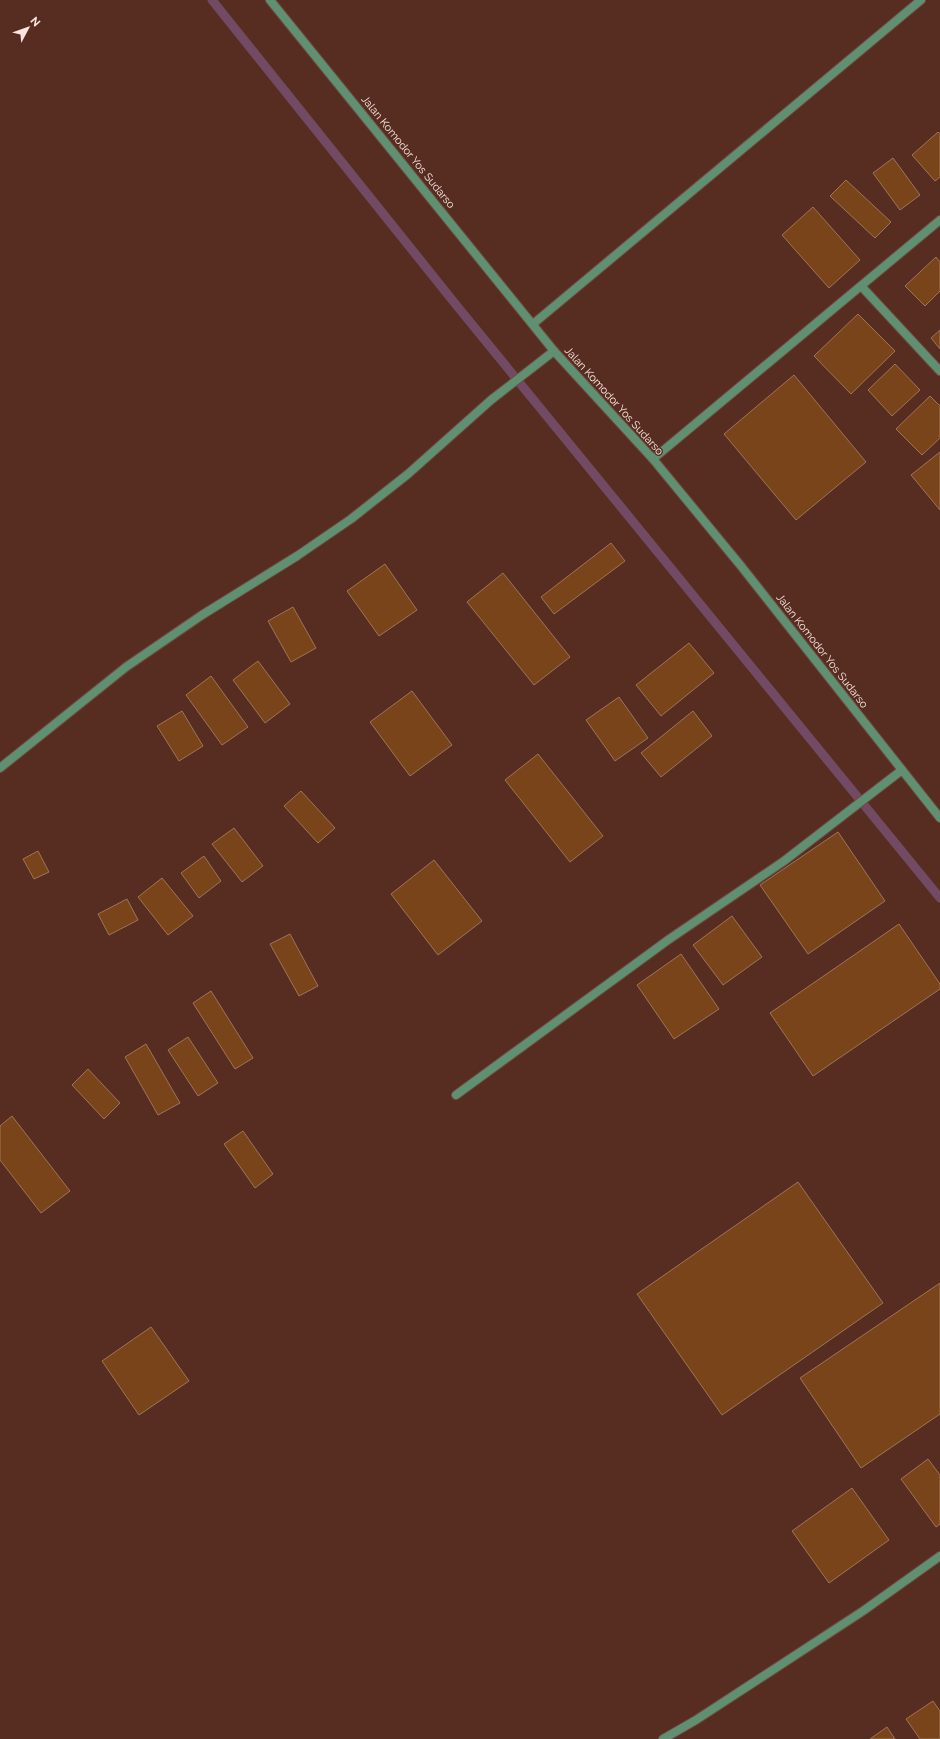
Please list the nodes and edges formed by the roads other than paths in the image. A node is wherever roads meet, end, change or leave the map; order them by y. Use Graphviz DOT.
graph roads {
  1 [pos="270,0"];
  2 [pos="921,0"];
  3 [pos="940,220"];
  4 [pos="862,287"];
  5 [pos="533,324"];
  6 [pos="554,351"];
  7 [pos="940,371"];
  8 [pos="653,459"];
  9 [pos="0,768"];
  10 [pos="902,770"];
  11 [pos="940,818"];
  12 [pos="456,1095"];
  13 [pos="940,1556"];
  14 [pos="663,1739"];
  1 -- 5 [label="street, Jalan Komodor Yos Sudarso"];
  2 -- 5 [label="street"];
  3 -- 4 [label="street"];
  4 -- 7 [label="street"];
  4 -- 8 [label="street"];
  5 -- 6 [label="street, Jalan Komodor Yos Sudarso"];
  6 -- 8 [label="street, Jalan Komodor Yos Sudarso"];
  6 -- 9 [label="street"];
  8 -- 10 [label="street, Jalan Komodor Yos Sudarso"];
  10 -- 11 [label="street, Jalan Komodor Yos Sudarso"];
  10 -- 12 [label="street"];
  13 -- 14 [label="street"];
}
